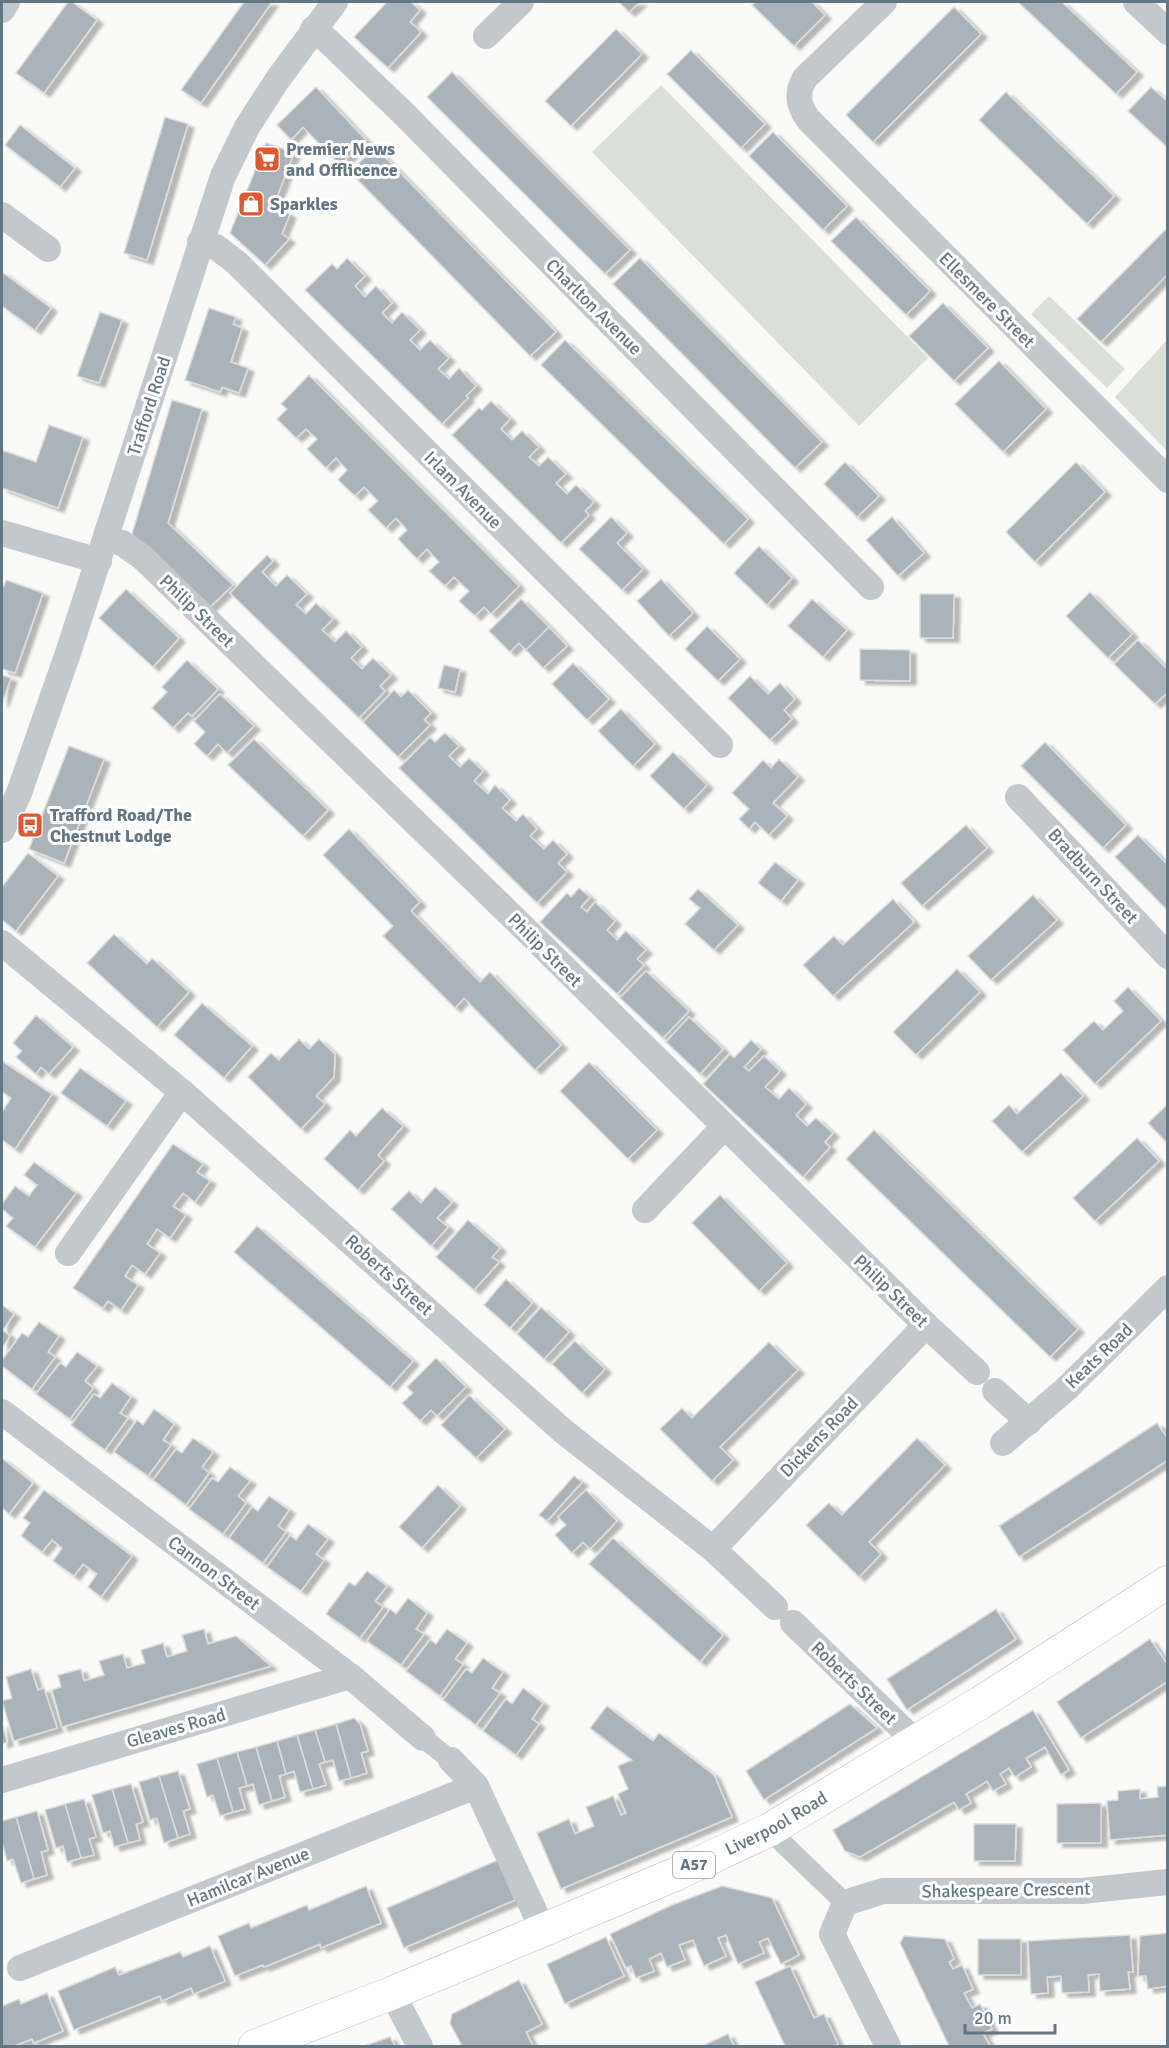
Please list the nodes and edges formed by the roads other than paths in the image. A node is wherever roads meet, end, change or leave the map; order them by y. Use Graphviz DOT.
graph roads {
  1 [pos="7,2"];
  2 [pos="335,2"];
  3 [pos="521,2"];
  4 [pos="1136,2"];
  5 [pos="876,4"];
  6 [pos="2,10"];
  7 [pos="313,29"];
  8 [pos="1167,32"];
  9 [pos="486,36"];
  10 [pos="2,215"];
  11 [pos="200,242"];
  12 [pos="48,249"];
  13 [pos="1167,480"];
  14 [pos="2,533"];
  15 [pos="102,549"];
  16 [pos="871,587"];
  17 [pos="720,745"];
  18 [pos="1018,797"];
  19 [pos="2,830"];
  20 [pos="2,943"];
  21 [pos="1167,956"];
  22 [pos="182,1092"];
  23 [pos="724,1127"];
  24 [pos="645,1210"];
  25 [pos="68,1253"];
  26 [pos="1167,1288"];
  27 [pos="926,1325"];
  28 [pos="977,1372"];
  29 [pos="995,1391"];
  30 [pos="2,1412"];
  31 [pos="1029,1422"];
  32 [pos="1003,1443"];
  33 [pos="713,1549"];
  34 [pos="1167,1582"];
  35 [pos="350,1677"];
  36 [pos="423,1738"];
  37 [pos="916,1742"];
  38 [pos="452,1761"];
  39 [pos="2,1780"];
  40 [pos="476,1786"];
  41 [pos="769,1830"];
  42 [pos="1167,1882"];
  43 [pos="845,1903"];
  44 [pos="543,1930"];
  45 [pos="20,1968"];
  46 [pos="392,1993"];
  47 [pos="255,2046"];
  48 [pos="420,2046"];
  49 [pos="888,2046"];
  1 -- 6 [label="street"];
  2 -- 7 [label="street, Trafford Road"];
  3 -- 9 [label="street"];
  4 -- 8 [label="street"];
  5 -- 13 [label="street, Ellesmere Street"];
  7 -- 11 [label="street, Trafford Road"];
  7 -- 16 [label="street, Charlton Avenue"];
  10 -- 12 [label="street"];
  11 -- 15 [label="street, Trafford Road"];
  11 -- 17 [label="street, Irlam Avenue"];
  14 -- 15 [label="street, Philip Street"];
  15 -- 19 [label="street, Trafford Road"];
  15 -- 23 [label="street, Philip Street"];
  18 -- 21 [label="street, Bradburn Street"];
  20 -- 22 [label="street, Roberts Street"];
  22 -- 25 [label="street"];
  22 -- 33 [label="street, Roberts Street"];
  23 -- 24 [label="street"];
  23 -- 27 [label="street, Philip Street"];
  26 -- 31 [label="street, Keats Road"];
  27 -- 28 [label="street, Philip Street"];
  27 -- 33 [label="street, Dickens Road"];
  28 -- 29 [label="street"];
  29 -- 31 [label="street"];
  30 -- 35 [label="street, Cannon Street"];
  31 -- 32 [label="street, Keats Road"];
  33 -- 37 [label="street, Roberts Street"];
  34 -- 37 [label="main road, Liverpool Road / A57"];
  35 -- 36 [label="street, Cannon Street"];
  35 -- 39 [label="street, Gleaves Road"];
  36 -- 38 [label="street"];
  37 -- 41 [label="main road, Liverpool Road / A57"];
  38 -- 40 [label="street"];
  40 -- 44 [label="street"];
  40 -- 45 [label="street, Hamilcar Avenue"];
  41 -- 43 [label="street"];
  41 -- 44 [label="main road, Liverpool Road / A57"];
  42 -- 43 [label="street, Shakespeare Crescent"];
  43 -- 49 [label="street"];
  44 -- 46 [label="main road, Liverpool Road / A57"];
  46 -- 47 [label="main road, Liverpool Road / A57"];
  46 -- 48 [label="street"];
}
